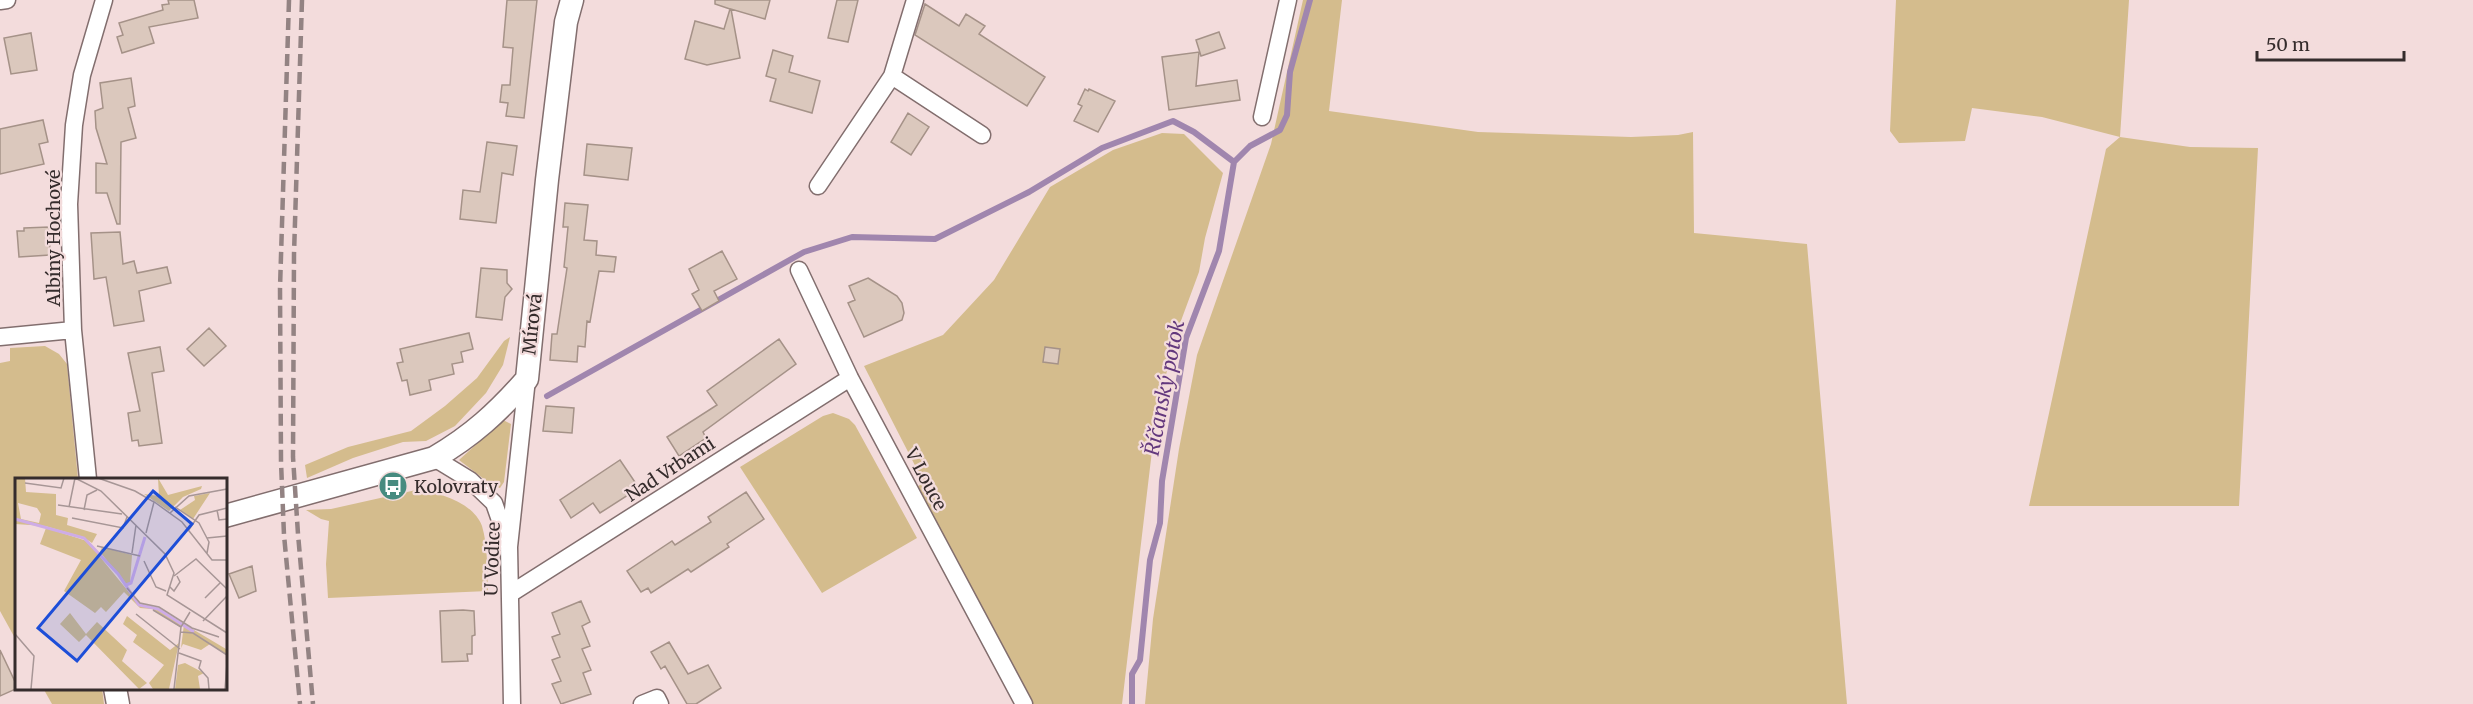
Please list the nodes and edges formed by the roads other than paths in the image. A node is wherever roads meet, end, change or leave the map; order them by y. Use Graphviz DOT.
graph roads {
  1 [pos="7,0"];
  2 [pos="104,0"];
  3 [pos="572,0"];
  4 [pos="915,0"];
  5 [pos="1288,0"];
  6 [pos="0,1"];
  7 [pos="892,76"];
  8 [pos="1262,117"];
  9 [pos="982,135"];
  10 [pos="818,186"];
  11 [pos="799,270"];
  12 [pos="73,330"];
  13 [pos="0,337"];
  14 [pos="850,378"];
  15 [pos="527,379"];
  16 [pos="434,458"];
  17 [pos="88,478"];
  18 [pos="226,516"];
  19 [pos="509,547"];
  20 [pos="510,594"];
  21 [pos="116,689"];
  22 [pos="118,704"];
  23 [pos="512,704"];
  24 [pos="642,704"];
  25 [pos="660,704"];
  26 [pos="1024,704"];
  1 -- 6 [label="street"];
  2 -- 12 [label="street, Albíny Hochové"];
  3 -- 15 [label="street, Mírová"];
  4 -- 7 [label="street"];
  5 -- 8 [label="street"];
  7 -- 9 [label="street"];
  7 -- 10 [label="street"];
  11 -- 14 [label="street, V Louce"];
  12 -- 13 [label="street"];
  12 -- 17 [label="street, Albíny Hochové"];
  14 -- 20 [label="street, Nad Vrbami"];
  14 -- 26 [label="street, V Louce"];
  15 -- 16 [label="street, Mírová"];
  15 -- 19 [label="street, U Vodice"];
  16 -- 18 [label="street, Mírová"];
  16 -- 19 [label="street"];
  19 -- 20 [label="street, U Vodice"];
  20 -- 23 [label="street, U Vodice"];
  21 -- 22 [label="street"];
  24 -- 25 [label="street"];
}
